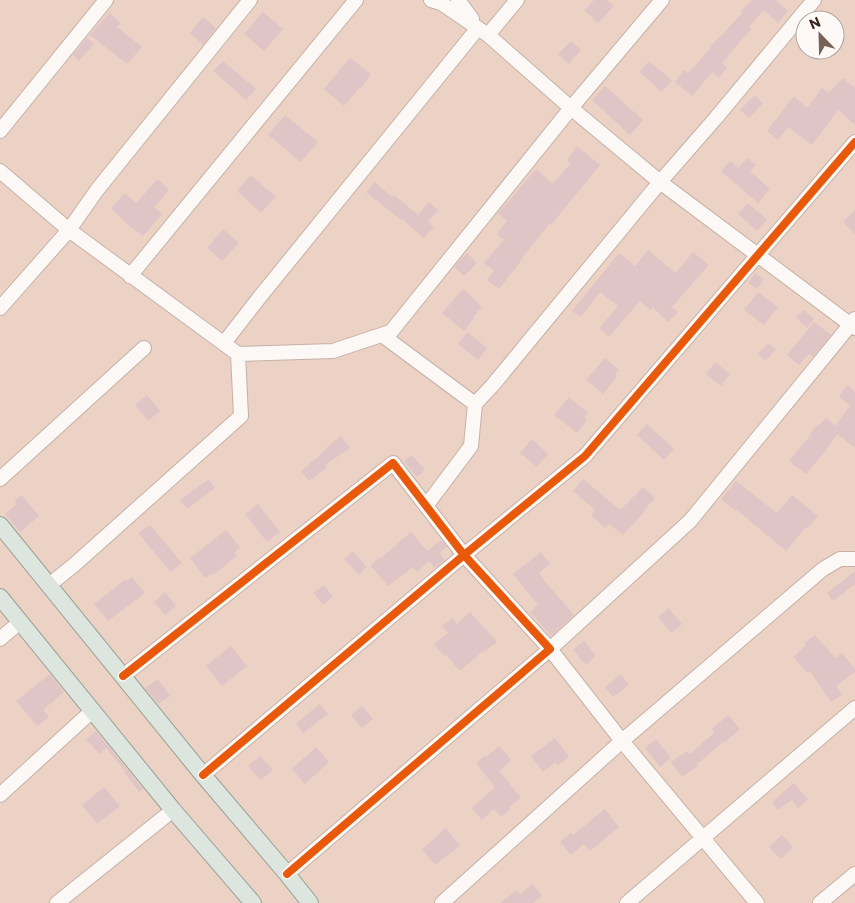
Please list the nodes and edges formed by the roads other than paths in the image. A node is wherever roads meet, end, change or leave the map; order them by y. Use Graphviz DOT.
graph roads {
  1 [pos="106,0"];
  2 [pos="250,0"];
  3 [pos="356,0"];
  4 [pos="431,0"];
  5 [pos="458,0"];
  6 [pos="517,0"];
  7 [pos="662,0"];
  8 [pos="814,0"];
  9 [pos="483,31"];
  10 [pos="571,108"];
  11 [pos="0,131"];
  12 [pos="855,142"];
  13 [pos="0,171"];
  14 [pos="660,182"];
  15 [pos="69,230"];
  16 [pos="758,255"];
  17 [pos="130,276"];
  18 [pos="0,308"];
  19 [pos="854,324"];
  20 [pos="390,332"];
  21 [pos="224,344"];
  22 [pos="144,348"];
  23 [pos="238,354"];
  24 [pos="475,404"];
  25 [pos="0,479"];
  26 [pos="426,506"];
  27 [pos="0,525"];
  28 [pos="464,555"];
  29 [pos="855,559"];
  30 [pos="49,585"];
  31 [pos="0,597"];
  32 [pos="20,622"];
  33 [pos="0,639"];
  34 [pos="550,649"];
  35 [pos="123,676"];
  36 [pos="855,708"];
  37 [pos="92,712"];
  38 [pos="622,741"];
  39 [pos="203,775"];
  40 [pos="0,795"];
  41 [pos="172,810"];
  42 [pos="703,838"];
  43 [pos="287,874"];
  44 [pos="855,874"];
  45 [pos="249,901"];
  46 [pos="57,903"];
  47 [pos="310,903"];
  48 [pos="442,903"];
  49 [pos="627,903"];
  50 [pos="757,903"];
  51 [pos="820,903"];
  1 -- 11 [label="street"];
  2 -- 15 [label="street"];
  3 -- 17 [label="street"];
  4 -- 9 [label="street"];
  5 -- 9 [label="street"];
  6 -- 9 [label="street"];
  7 -- 10 [label="street"];
  8 -- 14 [label="street"];
  9 -- 10 [label="street"];
  9 -- 21 [label="street"];
  10 -- 14 [label="street"];
  10 -- 20 [label="street"];
  12 -- 16 [label="street"];
  13 -- 15 [label="street"];
  14 -- 16 [label="street"];
  14 -- 24 [label="street"];
  15 -- 17 [label="street"];
  15 -- 18 [label="street"];
  16 -- 19 [label="street"];
  16 -- 28 [label="street"];
  17 -- 21 [label="street"];
  19 -- 34 [label="street"];
  20 -- 23 [label="street"];
  20 -- 24 [label="street"];
  21 -- 23 [label="street"];
  22 -- 25 [label="street"];
  23 -- 30 [label="street"];
  24 -- 26 [label="street"];
  26 -- 28 [label="street"];
  26 -- 35 [label="street"];
  27 -- 30 [label="main road"];
  28 -- 34 [label="street"];
  28 -- 39 [label="street"];
  29 -- 38 [label="street"];
  30 -- 35 [label="main road"];
  31 -- 32 [label="main road"];
  32 -- 33 [label="street"];
  32 -- 37 [label="main road"];
  34 -- 38 [label="street"];
  34 -- 43 [label="street"];
  35 -- 39 [label="main road"];
  36 -- 42 [label="street"];
  37 -- 40 [label="street"];
  37 -- 41 [label="main road"];
  38 -- 42 [label="street"];
  38 -- 48 [label="street"];
  39 -- 43 [label="main road"];
  41 -- 45 [label="main road"];
  41 -- 46 [label="street"];
  42 -- 49 [label="street"];
  42 -- 50 [label="street"];
  43 -- 47 [label="main road"];
  44 -- 51 [label="street"];
}
